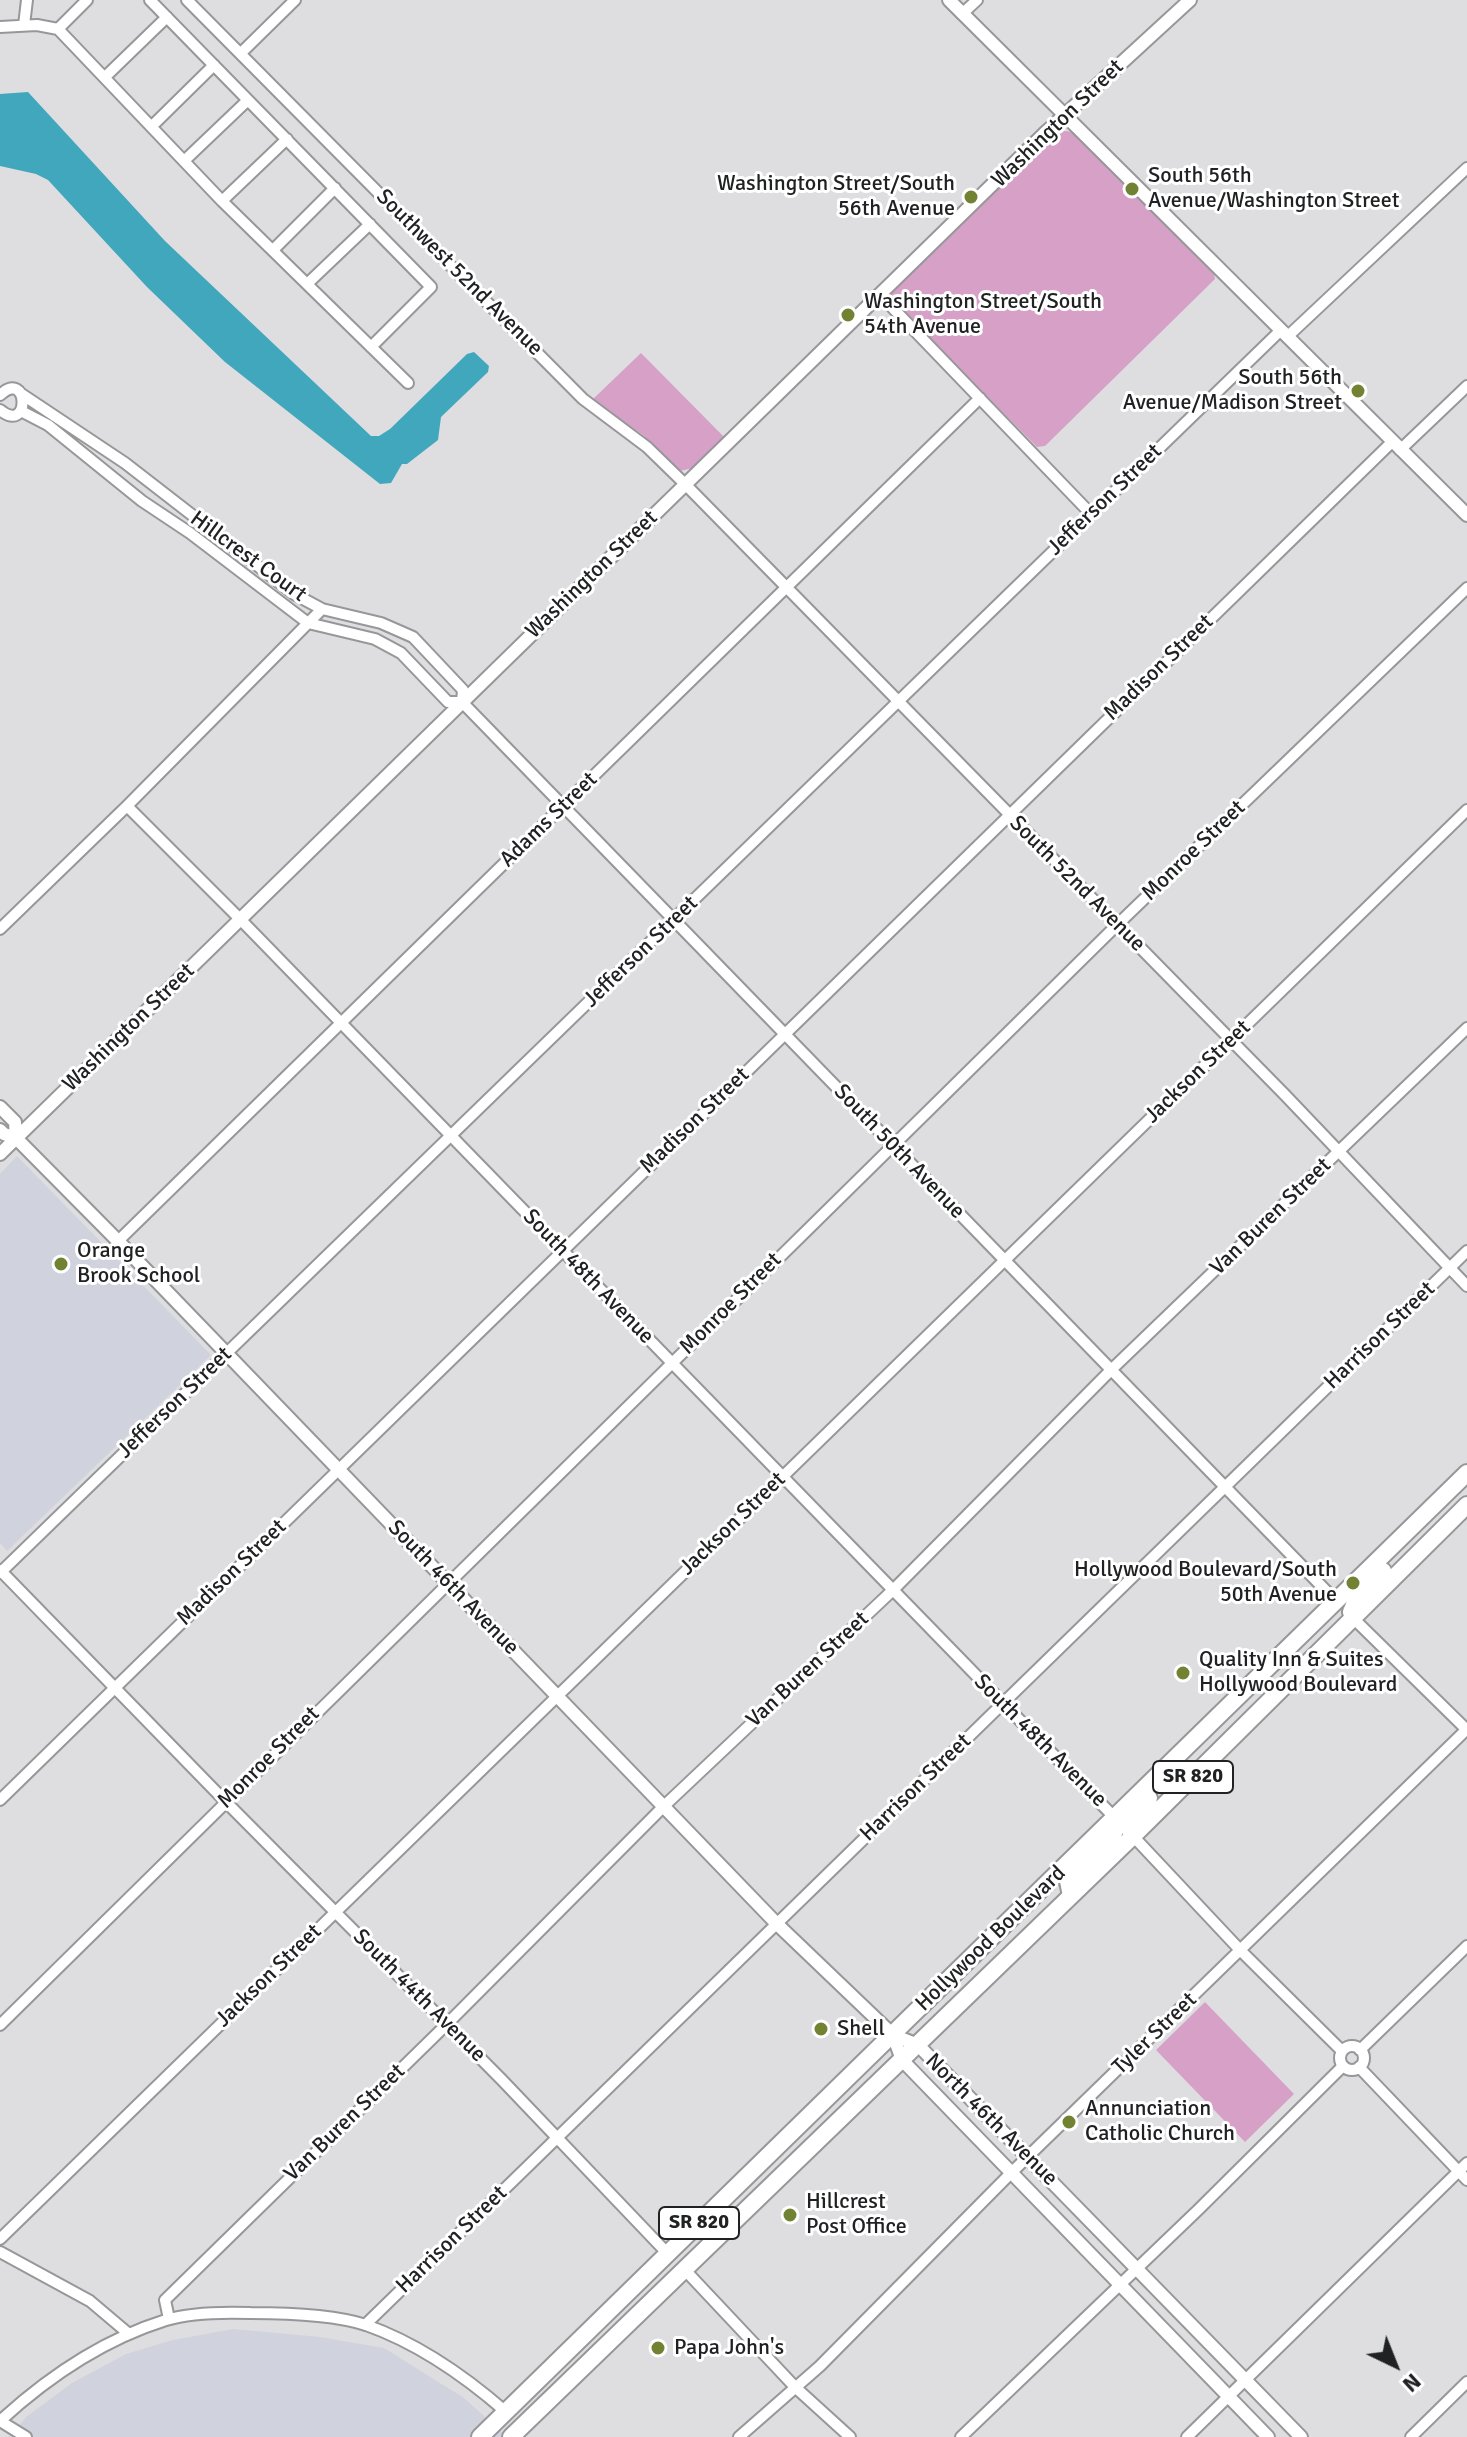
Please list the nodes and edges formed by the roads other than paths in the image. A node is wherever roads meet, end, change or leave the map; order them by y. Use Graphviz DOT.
graph roads {
  1 [pos="27,0"];
  2 [pos="87,0"];
  3 [pos="150,0"];
  4 [pos="187,0"];
  5 [pos="295,0"];
  6 [pos="949,0"];
  7 [pos="977,0"];
  8 [pos="1190,0"];
  9 [pos="962,14"];
  10 [pos="167,17"];
  11 [pos="24,25"];
  12 [pos="0,27"];
  13 [pos="58,29"];
  14 [pos="241,53"];
  15 [pos="214,65"];
  16 [pos="105,77"];
  17 [pos="248,100"];
  18 [pos="1064,116"];
  19 [pos="152,126"];
  20 [pos="287,139"];
  21 [pos="184,161"];
  22 [pos="1467,168"];
  23 [pos="335,188"];
  24 [pos="222,201"];
  25 [pos="370,224"];
  26 [pos="273,250"];
  27 [pos="307,284"];
  28 [pos="876,301"];
  29 [pos="1284,334"];
  30 [pos="371,347"];
  31 [pos="408,383"];
  32 [pos="1467,386"];
  33 [pos="20,393"];
  34 [pos="0,395"];
  35 [pos="980,398"];
  36 [pos="0,410"];
  37 [pos="21,411"];
  38 [pos="1396,446"];
  39 [pos="685,484"];
  40 [pos="1091,514"];
  41 [pos="1467,515"];
  42 [pos="1467,588"];
  43 [pos="785,589"];
  44 [pos="322,609"];
  45 [pos="308,623"];
  46 [pos="462,702"];
  47 [pos="898,703"];
  48 [pos="127,806"];
  49 [pos="563,806"];
  50 [pos="1467,810"];
  51 [pos="1009,815"];
  52 [pos="240,919"];
  53 [pos="674,920"];
  54 [pos="1117,925"];
  55 [pos="0,929"];
  56 [pos="341,1023"];
  57 [pos="1467,1028"];
  58 [pos="784,1034"];
  59 [pos="1231,1040"];
  60 [pos="0,1107"];
  61 [pos="0,1130"];
  62 [pos="452,1136"];
  63 [pos="16,1138"];
  64 [pos="893,1146"];
  65 [pos="1338,1153"];
  66 [pos="0,1154"];
  67 [pos="118,1241"];
  68 [pos="562,1251"];
  69 [pos="1467,1251"];
  70 [pos="1005,1260"];
  71 [pos="1450,1268"];
  72 [pos="1467,1286"];
  73 [pos="227,1353"];
  74 [pos="671,1363"];
  75 [pos="1112,1369"];
  76 [pos="338,1469"];
  77 [pos="1467,1473"];
  78 [pos="782,1477"];
  79 [pos="1226,1487"];
  80 [pos="1467,1505"];
  81 [pos="1394,1545"];
  82 [pos="1,1571"];
  83 [pos="448,1583"];
  84 [pos="893,1590"];
  85 [pos="1336,1601"];
  86 [pos="1353,1618"];
  87 [pos="1287,1684"];
  88 [pos="115,1687"];
  89 [pos="557,1696"];
  90 [pos="1002,1704"];
  91 [pos="1467,1729"];
  92 [pos="1184,1750"];
  93 [pos="0,1800"];
  94 [pos="225,1801"];
  95 [pos="664,1806"];
  96 [pos="1115,1818"];
  97 [pos="1133,1836"];
  98 [pos="1071,1896"];
  99 [pos="335,1912"];
  100 [pos="777,1924"];
  101 [pos="1467,1946"];
  102 [pos="1241,1951"];
  103 [pos="447,2024"];
  104 [pos="0,2025"];
  105 [pos="893,2035"];
  106 [pos="918,2045"];
  107 [pos="1360,2050"];
  108 [pos="1342,2051"];
  109 [pos="902,2060"];
  110 [pos="1343,2066"];
  111 [pos="1359,2067"];
  112 [pos="558,2138"];
  113 [pos="1028,2157"];
  114 [pos="1464,2171"];
  115 [pos="1011,2173"];
  116 [pos="749,2175"];
  117 [pos="0,2239"];
  118 [pos="0,2252"];
  119 [pos="668,2254"];
  120 [pos="684,2269"];
  121 [pos="1137,2269"];
  122 [pos="1120,2285"];
  123 [pos="169,2319"];
  124 [pos="365,2325"];
  125 [pos="129,2334"];
  126 [pos="617,2334"];
  127 [pos="559,2360"];
  128 [pos="1245,2380"];
  129 [pos="1467,2382"];
  130 [pos="795,2387"];
  131 [pos="1228,2396"];
  132 [pos="506,2412"];
  133 [pos="0,2421"];
  134 [pos="521,2434"];
  135 [pos="26,2437"];
  136 [pos="480,2437"];
  137 [pos="499,2437"];
  138 [pos="739,2437"];
  139 [pos="850,2437"];
  140 [pos="961,2437"];
  141 [pos="1187,2437"];
  142 [pos="1268,2437"];
  143 [pos="1301,2437"];
  144 [pos="1411,2437"];
  1 -- 11 [label="street"];
  2 -- 13 [label="street"];
  3 -- 10 [label="street"];
  4 -- 14 [label="street"];
  5 -- 14 [label="street"];
  6 -- 9 [label="street"];
  7 -- 9 [label="street"];
  8 -- 18 [label="street, Washington Street"];
  9 -- 18 [label="street"];
  10 -- 15 [label="street"];
  10 -- 16 [label="street"];
  11 -- 12 [label="street"];
  11 -- 13 [label="street"];
  13 -- 16 [label="street"];
  14 -- 39 [label="street, Southwest 52nd Avenue"];
  15 -- 17 [label="street"];
  15 -- 19 [label="street"];
  16 -- 19 [label="street"];
  17 -- 20 [label="street"];
  17 -- 21 [label="street"];
  18 -- 28 [label="street, Washington Street"];
  18 -- 29 [label="street"];
  19 -- 21 [label="street"];
  20 -- 23 [label="street"];
  20 -- 24 [label="street"];
  21 -- 24 [label="street"];
  22 -- 29 [label="street, Jefferson Street"];
  23 -- 25 [label="street"];
  23 -- 26 [label="street"];
  24 -- 26 [label="street"];
  25 -- 27 [label="street"];
  25 -- 30 [label="street"];
  26 -- 27 [label="street"];
  27 -- 30 [label="street"];
  28 -- 35 [label="street"];
  28 -- 39 [label="street, Washington Street"];
  29 -- 38 [label="street"];
  29 -- 40 [label="street, Jefferson Street"];
  30 -- 31 [label="street"];
  32 -- 38 [label="street, Madison Street"];
  33 -- 34 [label="street"];
  33 -- 37 [label="street"];
  33 -- 44 [label="street, Hillcrest Court"];
  35 -- 40 [label="street"];
  35 -- 43 [label="street, Adams Street"];
  36 -- 37 [label="street"];
  37 -- 45 [label="street, Hillcrest Court"];
  38 -- 41 [label="street"];
  38 -- 51 [label="street, Madison Street"];
  39 -- 43 [label="street, South 52nd Avenue"];
  39 -- 46 [label="street, Washington Street"];
  40 -- 47 [label="street, Jefferson Street"];
  42 -- 54 [label="street, Monroe Street"];
  43 -- 47 [label="street, South 52nd Avenue"];
  43 -- 49 [label="street, Adams Street"];
  44 -- 45 [label="street"];
  44 -- 46 [label="street, Hillcrest Court"];
  45 -- 46 [label="street, Hillcrest Court"];
  45 -- 48 [label="street"];
  46 -- 49 [label="street, South 50th Avenue"];
  46 -- 52 [label="street, Washington Street"];
  47 -- 51 [label="street, South 52nd Avenue"];
  47 -- 53 [label="street, Jefferson Street"];
  48 -- 52 [label="street, South 48th Avenue"];
  48 -- 55 [label="street"];
  49 -- 53 [label="street, South 50th Avenue"];
  49 -- 56 [label="street, Adams Street"];
  50 -- 59 [label="street, Jackson Street"];
  51 -- 54 [label="street, South 52nd Avenue"];
  51 -- 58 [label="street, Madison Street"];
  52 -- 56 [label="street, South 48th Avenue"];
  52 -- 63 [label="street, Washington Street"];
  53 -- 58 [label="street, South 50th Avenue"];
  53 -- 62 [label="street, Jefferson Street"];
  54 -- 59 [label="street, South 52nd Avenue"];
  54 -- 64 [label="street, Monroe Street"];
  56 -- 62 [label="street, South 48th Avenue"];
  56 -- 67 [label="street, Adams Street"];
  57 -- 65 [label="street, Van Buren Street"];
  58 -- 64 [label="street, South 50th Avenue"];
  58 -- 68 [label="street, Madison Street"];
  59 -- 65 [label="street, South 52nd Avenue"];
  59 -- 70 [label="street, Jackson Street"];
  60 -- 63 [label="street, South 46th Avenue"];
  61 -- 63 [label="street, South 46th Avenue"];
  62 -- 68 [label="street, South 48th Avenue"];
  62 -- 73 [label="street, Jefferson Street"];
  63 -- 66 [label="street, Washington Street"];
  63 -- 67 [label="street, South 46th Avenue"];
  64 -- 70 [label="street, South 50th Avenue"];
  64 -- 74 [label="street, Monroe Street"];
  65 -- 71 [label="street, South 52nd Avenue"];
  65 -- 75 [label="street, Van Buren Street"];
  67 -- 73 [label="street, South 46th Avenue"];
  68 -- 74 [label="street, South 48th Avenue"];
  68 -- 76 [label="street, Madison Street"];
  69 -- 71 [label="street, Harrison Street"];
  70 -- 75 [label="street, South 50th Avenue"];
  70 -- 78 [label="street, Jackson Street"];
  71 -- 72 [label="street, South 52nd Avenue"];
  71 -- 79 [label="street, Harrison Street"];
  73 -- 76 [label="street, South 46th Avenue"];
  73 -- 82 [label="street, Jefferson Street"];
  74 -- 78 [label="street, South 48th Avenue"];
  74 -- 83 [label="street, Monroe Street"];
  75 -- 79 [label="street, South 50th Avenue"];
  75 -- 84 [label="street, Van Buren Street"];
  76 -- 83 [label="street, South 46th Avenue"];
  76 -- 88 [label="street, Madison Street"];
  77 -- 81 [label="highway, Hollywood Boulevard / SR 820"];
  78 -- 84 [label="street, South 48th Avenue"];
  78 -- 89 [label="street, Jackson Street"];
  79 -- 85 [label="street, South 50th Avenue"];
  79 -- 90 [label="street, Harrison Street"];
  80 -- 86 [label="highway, Hollywood Boulevard / SR 820"];
  81 -- 85 [label="highway, Hollywood Boulevard / SR 820"];
  81 -- 86 [label="highway"];
  82 -- 88 [label="street, South 44th Avenue"];
  83 -- 89 [label="street, South 46th Avenue"];
  83 -- 94 [label="street, Monroe Street"];
  84 -- 90 [label="street, South 48th Avenue"];
  84 -- 95 [label="street, Van Buren Street"];
  85 -- 87 [label="highway"];
  85 -- 92 [label="highway, Hollywood Boulevard / SR 820"];
  86 -- 87 [label="highway, Hollywood Boulevard / SR 820"];
  86 -- 91 [label="street"];
  87 -- 97 [label="highway, Hollywood Boulevard / SR 820"];
  88 -- 93 [label="street, Madison Street"];
  88 -- 94 [label="street, South 44th Avenue"];
  89 -- 95 [label="street, South 46th Avenue"];
  89 -- 99 [label="street, Jackson Street"];
  90 -- 96 [label="street, South 48th Avenue"];
  90 -- 100 [label="street, Harrison Street"];
  91 -- 102 [label="street, Tyler Street"];
  92 -- 96 [label="highway, Hollywood Boulevard / SR 820"];
  92 -- 97 [label="highway"];
  94 -- 99 [label="street, South 44th Avenue"];
  94 -- 104 [label="street, Monroe Street"];
  95 -- 100 [label="street, South 46th Avenue"];
  95 -- 103 [label="street, Van Buren Street"];
  96 -- 98 [label="highway"];
  96 -- 105 [label="highway, Hollywood Boulevard / SR 820"];
  97 -- 98 [label="highway, Hollywood Boulevard / SR 820"];
  97 -- 102 [label="street"];
  98 -- 106 [label="highway, Hollywood Boulevard / SR 820"];
  99 -- 103 [label="street, South 44th Avenue"];
  99 -- 117 [label="street, Jackson Street"];
  100 -- 105 [label="street, South 46th Avenue"];
  100 -- 112 [label="street, Harrison Street"];
  101 -- 107 [label="street"];
  102 -- 108 [label="street"];
  102 -- 113 [label="street, Tyler Street"];
  103 -- 112 [label="street, South 44th Avenue"];
  103 -- 123 [label="street, Van Buren Street"];
  105 -- 106 [label="street, North 46th Avenue"];
  105 -- 109 [label="street, North 46th Avenue"];
  105 -- 116 [label="highway, Hollywood Boulevard / SR 820"];
  106 -- 109 [label="highway, Hollywood Boulevard / SR 820"];
  106 -- 113 [label="street, North 46th Avenue"];
  107 -- 108 [label="street"];
  107 -- 111 [label="street"];
  108 -- 110 [label="street"];
  109 -- 115 [label="street, North 46th Avenue"];
  109 -- 120 [label="highway, Hollywood Boulevard / SR 820"];
  110 -- 111 [label="street"];
  110 -- 121 [label="street"];
  111 -- 114 [label="street"];
  112 -- 119 [label="street, South 44th Avenue"];
  112 -- 124 [label="street, Harrison Street"];
  113 -- 115 [label="street, Tyler Street"];
  113 -- 121 [label="street, North 46th Avenue"];
  114 -- 128 [label="street"];
  115 -- 122 [label="street, North 46th Avenue"];
  115 -- 130 [label="street, Tyler Street"];
  116 -- 119 [label="highway, Hollywood Boulevard / SR 820"];
  116 -- 120 [label="highway"];
  118 -- 125 [label="street"];
  119 -- 126 [label="highway"];
  119 -- 127 [label="highway, Hollywood Boulevard / SR 820"];
  120 -- 126 [label="highway, Hollywood Boulevard / SR 820"];
  120 -- 130 [label="street"];
  121 -- 122 [label="street"];
  121 -- 128 [label="street, North 46th Avenue"];
  122 -- 131 [label="street, North 46th Avenue"];
  122 -- 140 [label="street"];
  123 -- 124 [label="street"];
  123 -- 125 [label="street"];
  124 -- 132 [label="street"];
  125 -- 133 [label="street"];
  126 -- 134 [label="highway, Hollywood Boulevard / SR 820"];
  127 -- 132 [label="highway, Hollywood Boulevard / SR 820"];
  127 -- 134 [label="highway"];
  128 -- 131 [label="street"];
  128 -- 143 [label="street, North 46th Avenue"];
  129 -- 144 [label="street"];
  130 -- 138 [label="street, Tyler Street"];
  130 -- 139 [label="street"];
  131 -- 141 [label="street"];
  131 -- 142 [label="street, North 46th Avenue"];
  132 -- 136 [label="highway, Hollywood Boulevard / SR 820"];
  132 -- 137 [label="highway"];
  133 -- 135 [label="street"];
}
